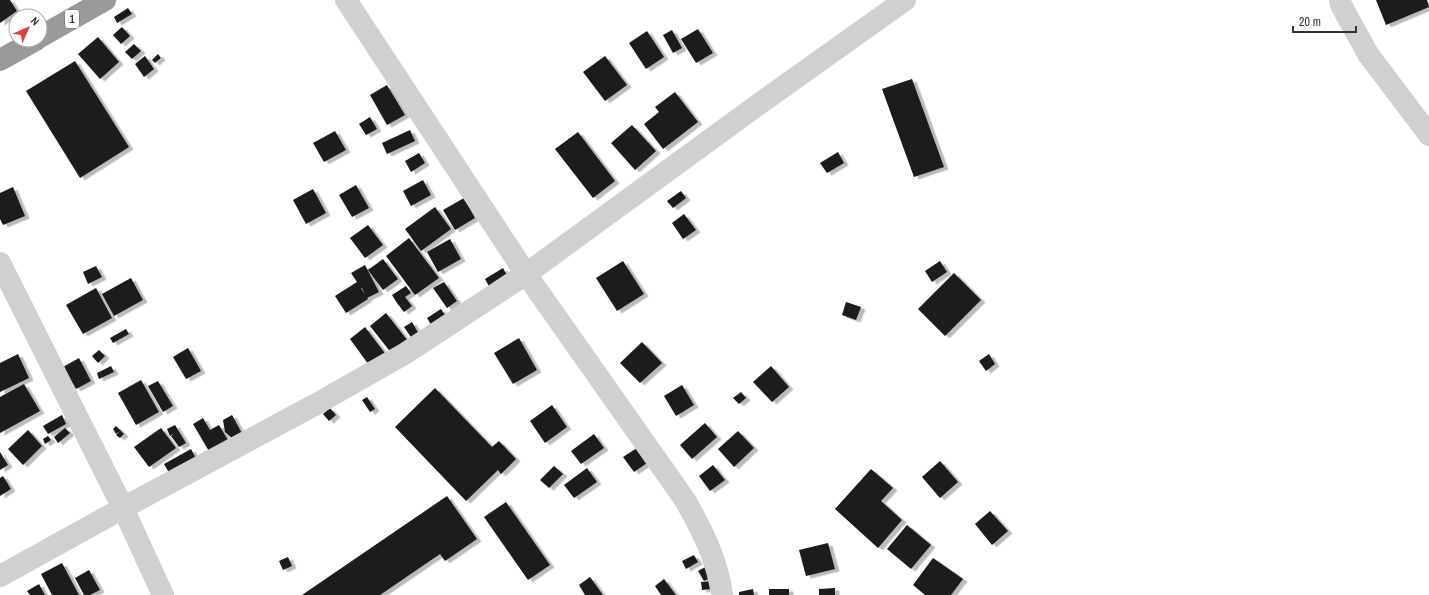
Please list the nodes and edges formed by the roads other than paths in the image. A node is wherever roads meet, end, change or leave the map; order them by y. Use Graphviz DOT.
graph roads {
  1 [pos="105,0"];
  2 [pos="346,0"];
  3 [pos="905,0"];
  4 [pos="1340,0"];
  5 [pos="48,33"];
  6 [pos="22,48"];
  7 [pos="0,60"];
  8 [pos="1429,135"];
  9 [pos="0,263"];
  10 [pos="526,274"];
  11 [pos="123,508"];
  12 [pos="0,576"];
  13 [pos="163,595"];
  14 [pos="722,595"];
  1 -- 5 [label="highway, 1"];
  2 -- 10 [label="street"];
  3 -- 10 [label="street"];
  4 -- 8 [label="street"];
  6 -- 7 [label="highway"];
  9 -- 11 [label="street"];
  10 -- 11 [label="street"];
  10 -- 14 [label="street"];
  11 -- 12 [label="street"];
  11 -- 13 [label="street"];
}
